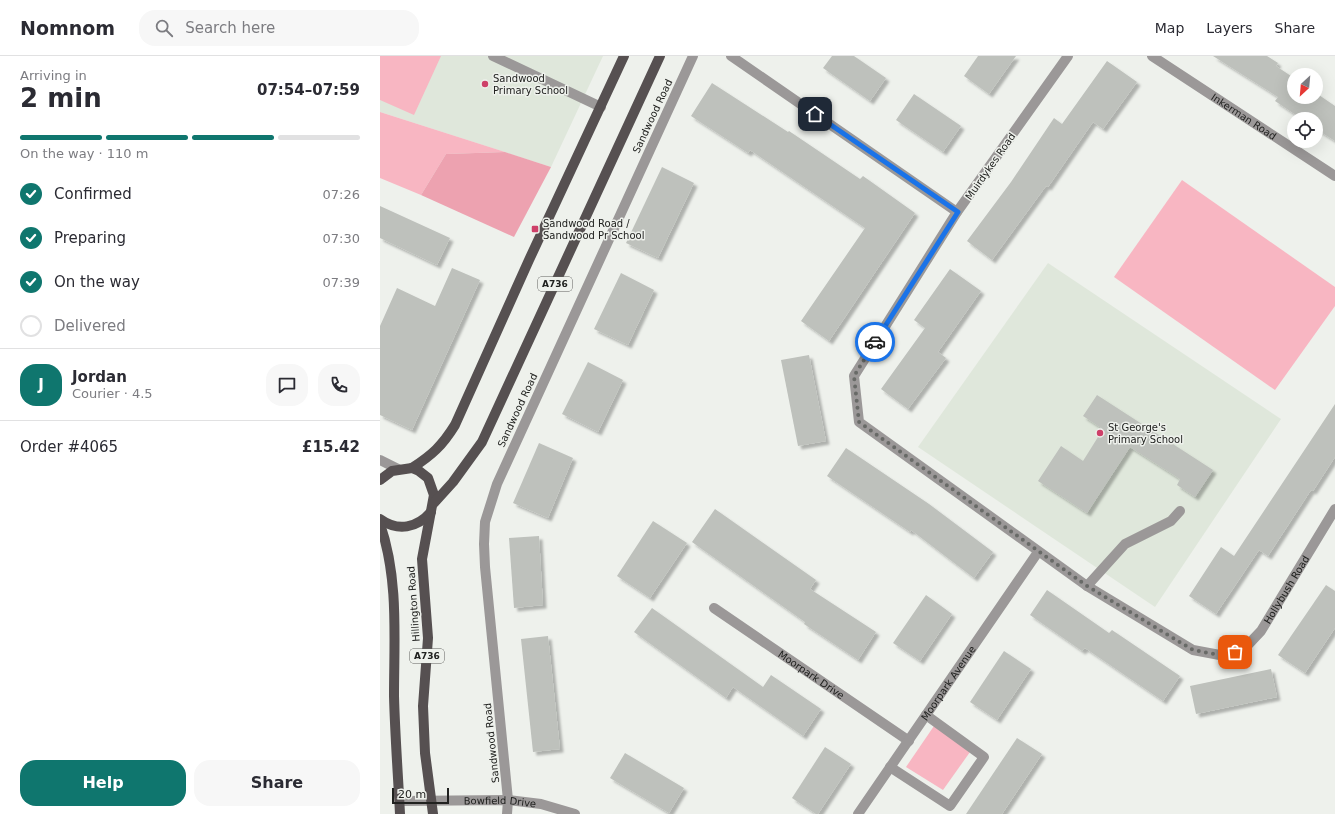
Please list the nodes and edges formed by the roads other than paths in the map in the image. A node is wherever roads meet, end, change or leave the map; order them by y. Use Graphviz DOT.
graph roads {
  1 [pos="494,56"];
  2 [pos="624,56"];
  3 [pos="660,56"];
  4 [pos="692,56"];
  5 [pos="731,56"];
  6 [pos="1068,56"];
  7 [pos="1152,56"];
  8 [pos="601,107"];
  9 [pos="1335,176"];
  10 [pos="958,212"];
  11 [pos="380,460"];
  12 [pos="412,468"];
  13 [pos="398,469"];
  14 [pos="380,480"];
  15 [pos="433,507"];
  16 [pos="1335,509"];
  17 [pos="1180,511"];
  18 [pos="380,519"];
  19 [pos="380,524"];
  20 [pos="1038,552"];
  21 [pos="1087,586"];
  22 [pos="714,608"];
  23 [pos="926,715"];
  24 [pos="908,741"];
  25 [pos="890,767"];
  26 [pos="432,800"];
  27 [pos="508,800"];
  28 [pos="400,801"];
  29 [pos="400,814"];
  30 [pos="433,814"];
  31 [pos="507,814"];
  32 [pos="575,814"];
  33 [pos="858,814"];
  1 -- 8 [label="street"];
  2 -- 8 [label="main road"];
  3 -- 15 [label="main road, Sandwood Road / A736"];
  4 -- 27 [label="street, Sandwood Road"];
  5 -- 10 [label="street"];
  6 -- 10 [label="street, Muirdykes Road"];
  7 -- 9 [label="street, Inkerman Road"];
  8 -- 12 [label="main road"];
  10 -- 20 [label="street, Muirdykes Road"];
  11 -- 13 [label="street"];
  12 -- 13 [label="main road"];
  12 -- 15 [label="main road"];
  13 -- 14 [label="main road"];
  15 -- 18 [label="main road, Sandwood Road"];
  15 -- 26 [label="main road, Hillington Road / A736"];
  16 -- 21 [label="street, Hollybush Road"];
  17 -- 21 [label="street"];
  19 -- 28 [label="main road, Hillington Road"];
  20 -- 21 [label="street, Hollybush Road"];
  20 -- 23 [label="street, Moorpark Avenue"];
  22 -- 24 [label="street, Moorpark Drive"];
  23 -- 24 [label="street, Moorpark Avenue"];
  23 -- 25 [label="street"];
  24 -- 25 [label="street, Moorpark Avenue"];
  25 -- 33 [label="street, Moorpark Avenue"];
  26 -- 27 [label="street, Bowfield Drive"];
  26 -- 28 [label="street, Bowfield Drive"];
  26 -- 30 [label="main road, Hillington Road / A736"];
  27 -- 31 [label="street, Sandwood Road"];
  27 -- 32 [label="street, Bowfield Drive"];
  28 -- 29 [label="main road, Hillington Road"];
}
